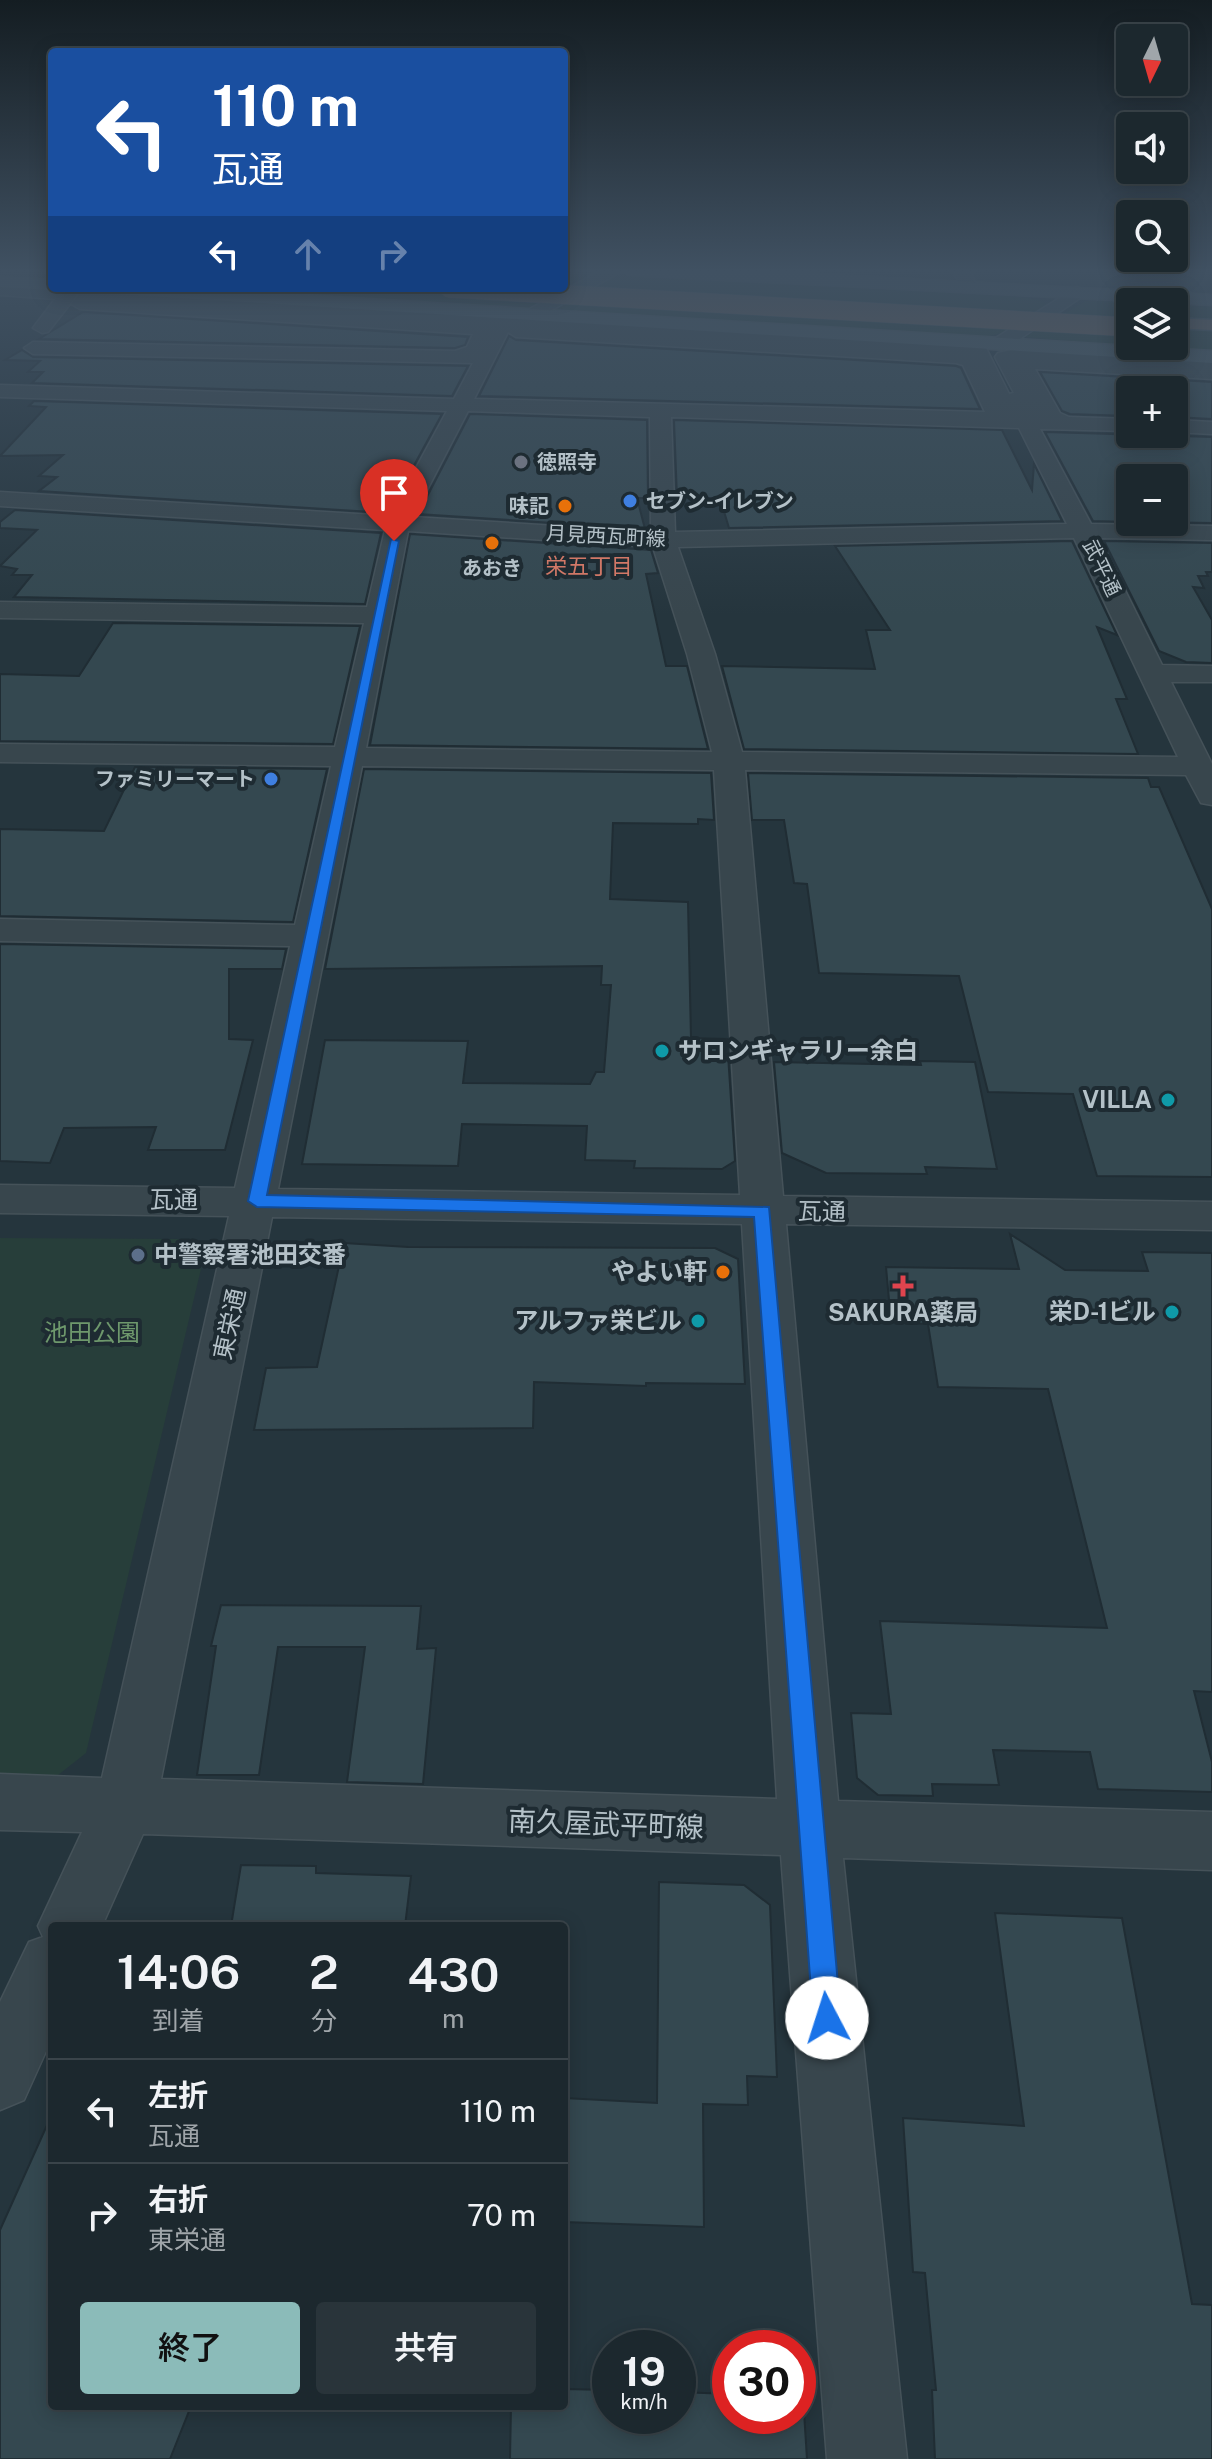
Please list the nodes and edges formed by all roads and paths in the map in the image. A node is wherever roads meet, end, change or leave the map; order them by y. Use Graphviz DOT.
graph roads {
  1 [pos="470,385"];
  2 [pos="982,385"];
  3 [pos="998,385"];
  4 [pos="1007,385"];
  5 [pos="1020,385"];
  6 [pos="1034,385"];
  7 [pos="0,390"];
  8 [pos="461,404"];
  9 [pos="660,411"];
  10 [pos="1016,417"];
  11 [pos="1116,424"];
  12 [pos="1188,427"];
  13 [pos="1212,428"];
  14 [pos="0,499"];
  15 [pos="398,524"];
  16 [pos="1083,531"];
  17 [pos="1212,533"];
  18 [pos="663,540"];
  19 [pos="0,610"];
  20 [pos="379,615"];
  21 [pos="1154,673"];
  22 [pos="1212,674"];
  23 [pos="0,753"];
  24 [pos="349,756"];
  25 [pos="729,760"];
  26 [pos="1197,766"];
  27 [pos="1212,796"];
  28 [pos="0,930"];
  29 [pos="312,936"];
  30 [pos="0,1199"];
  31 [pos="257,1201"];
  32 [pos="762,1211"];
  33 [pos="1212,1216"];
  34 [pos="0,1802"];
  35 [pos="125,1808"];
  36 [pos="810,1831"];
  37 [pos="1212,1841"];
  38 [pos="72,1922"];
  39 [pos="48,1974"];
  40 [pos="0,2076"];
  41 [pos="867,2459"];
  1 -- 8 [label="street, 東栄通"];
  2 -- 10 [label="street"];
  3 -- 10 [label="street"];
  4 -- 10 [label="street, 武平通"];
  5 -- 6 [label="street"];
  7 -- 8 [label="street"];
  8 -- 9 [label="street"];
  8 -- 15 [label="street, 東栄通"];
  9 -- 10 [label="street"];
  9 -- 18 [label="street"];
  10 -- 11 [label="street"];
  10 -- 16 [label="street, 武平通"];
  12 -- 13 [label="street"];
  14 -- 15 [label="street, 月見西瓦町線"];
  15 -- 18 [label="street, 月見西瓦町線"];
  15 -- 20 [label="street, 東栄通"];
  16 -- 17 [label="street, 月見西瓦町線"];
  16 -- 18 [label="street, 月見西瓦町線"];
  16 -- 21 [label="street, 武平通"];
  18 -- 25 [label="street"];
  19 -- 20 [label="street"];
  20 -- 24 [label="street, 東栄通"];
  21 -- 22 [label="street"];
  21 -- 26 [label="street, 武平通"];
  23 -- 24 [label="street"];
  24 -- 25 [label="street"];
  24 -- 29 [label="street, 東栄通"];
  25 -- 26 [label="street"];
  25 -- 32 [label="street"];
  26 -- 27 [label="street, 武平通"];
  28 -- 29 [label="street"];
  29 -- 31 [label="street, 東栄通"];
  30 -- 31 [label="street, 瓦通"];
  31 -- 32 [label="street, 瓦通"];
  31 -- 35 [label="street, 東栄通"];
  32 -- 33 [label="street, 瓦通"];
  32 -- 36 [label="street"];
  34 -- 35 [label="street, 南久屋武平町線"];
  35 -- 36 [label="street, 南久屋武平町線"];
  35 -- 38 [label="street, 東栄通"];
  36 -- 37 [label="street, 南久屋武平町線"];
  36 -- 41 [label="street"];
  39 -- 40 [label="street"];
}
